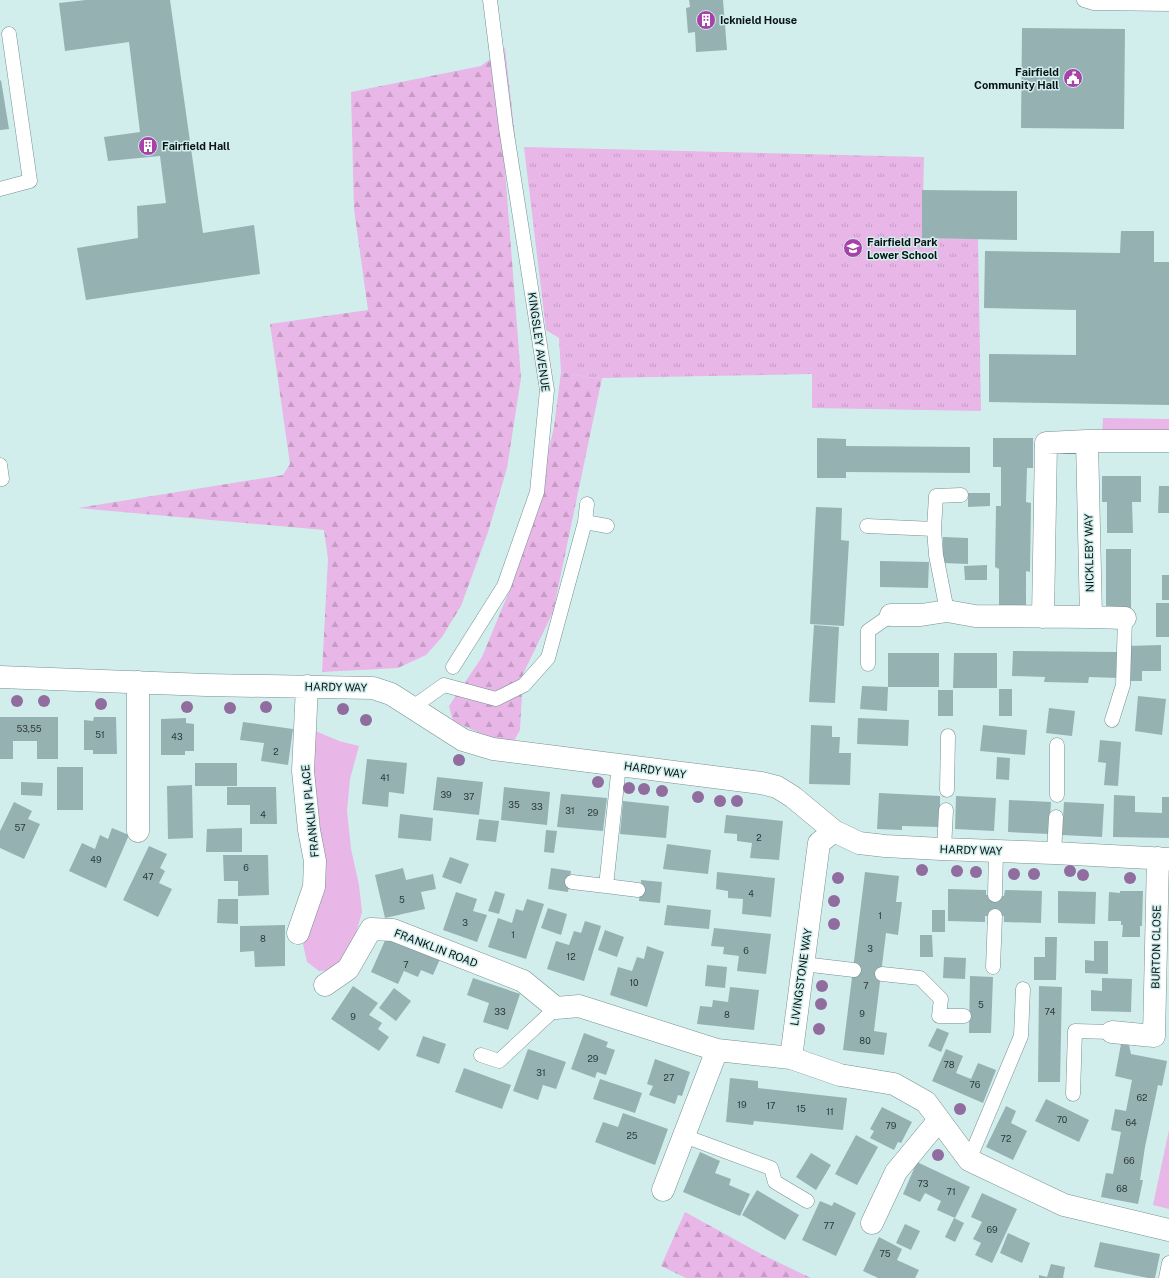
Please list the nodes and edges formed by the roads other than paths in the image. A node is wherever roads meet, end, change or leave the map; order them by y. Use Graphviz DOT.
graph roads {
  1 [pos="490,0"];
  2 [pos="1084,0"];
  3 [pos="1169,4"];
  4 [pos="9,34"];
  5 [pos="0,189"];
  6 [pos="1087,441"];
  7 [pos="1169,441"];
  8 [pos="0,465"];
  9 [pos="2,479"];
  10 [pos="961,495"];
  11 [pos="587,504"];
  12 [pos="585,522"];
  13 [pos="607,526"];
  14 [pos="867,526"];
  15 [pos="934,529"];
  16 [pos="947,611"];
  17 [pos="891,615"];
  18 [pos="1043,617"];
  19 [pos="1091,617"];
  20 [pos="1126,618"];
  21 [pos="868,664"];
  22 [pos="453,667"];
  23 [pos="0,677"];
  24 [pos="138,682"];
  25 [pos="307,686"];
  26 [pos="413,707"];
  27 [pos="1112,720"];
  28 [pos="948,736"];
  29 [pos="1058,745"];
  30 [pos="619,765"];
  31 [pos="947,790"];
  32 [pos="1057,795"];
  33 [pos="946,810"];
  34 [pos="1056,817"];
  35 [pos="138,831"];
  36 [pos="834,831"];
  37 [pos="944,849"];
  38 [pos="996,851"];
  39 [pos="1054,853"];
  40 [pos="1163,859"];
  41 [pos="572,882"];
  42 [pos="606,886"];
  43 [pos="638,890"];
  44 [pos="995,896"];
  45 [pos="995,916"];
  46 [pos="298,933"];
  47 [pos="803,964"];
  48 [pos="993,967"];
  49 [pos="854,970"];
  50 [pos="882,974"];
  51 [pos="325,985"];
  52 [pos="1023,988"];
  53 [pos="556,1008"];
  54 [pos="964,1016"];
  55 [pos="1112,1032"];
  56 [pos="1162,1039"];
  57 [pos="717,1050"];
  58 [pos="481,1055"];
  59 [pos="791,1058"];
  60 [pos="1073,1094"];
  61 [pos="939,1120"];
  62 [pos="684,1136"];
  63 [pos="969,1160"];
  64 [pos="663,1190"];
  65 [pos="807,1201"];
  66 [pos="872,1223"];
  67 [pos="1169,1230"];
  68 [pos="1169,1263"];
  69 [pos="1166,1278"];
  1 -- 22 [label="lane, KINGSLEY AVENUE"];
  2 -- 3 [label="lane"];
  4 -- 5 [label="lane"];
  6 -- 7 [label="street"];
  6 -- 18 [label="street"];
  6 -- 19 [label="street, NICKLEBY WAY"];
  8 -- 9 [label="lane"];
  10 -- 15 [label="lane"];
  11 -- 12 [label="lane"];
  12 -- 13 [label="lane"];
  12 -- 26 [label="lane"];
  14 -- 15 [label="lane"];
  15 -- 16 [label="lane"];
  16 -- 17 [label="street"];
  16 -- 18 [label="street"];
  17 -- 21 [label="lane"];
  18 -- 19 [label="street"];
  19 -- 20 [label="street"];
  20 -- 27 [label="lane"];
  23 -- 24 [label="street, HARDY WAY"];
  24 -- 25 [label="street, HARDY WAY"];
  24 -- 35 [label="street"];
  25 -- 26 [label="street, HARDY WAY"];
  25 -- 46 [label="street, FRANKLIN PLACE"];
  26 -- 30 [label="street, HARDY WAY"];
  28 -- 31 [label="lane"];
  29 -- 32 [label="lane"];
  30 -- 36 [label="street, HARDY WAY"];
  30 -- 42 [label="lane"];
  33 -- 37 [label="lane"];
  34 -- 39 [label="lane"];
  36 -- 37 [label="street, HARDY WAY"];
  36 -- 47 [label="street, LIVINGSTONE WAY"];
  37 -- 38 [label="street, HARDY WAY"];
  38 -- 39 [label="street, HARDY WAY"];
  38 -- 44 [label="lane"];
  39 -- 40 [label="street, HARDY WAY"];
  40 -- 56 [label="street, BURTON CLOSE"];
  41 -- 42 [label="lane"];
  42 -- 43 [label="lane"];
  45 -- 48 [label="lane"];
  47 -- 49 [label="lane"];
  47 -- 59 [label="street, LIVINGSTONE WAY"];
  50 -- 54 [label="lane"];
  51 -- 53 [label="street, FRANKLIN ROAD"];
  52 -- 63 [label="lane"];
  53 -- 57 [label="street"];
  53 -- 58 [label="lane"];
  55 -- 56 [label="street, BURTON CLOSE"];
  55 -- 60 [label="lane"];
  57 -- 59 [label="street"];
  57 -- 62 [label="street"];
  59 -- 61 [label="street"];
  61 -- 63 [label="street"];
  61 -- 66 [label="street"];
  62 -- 64 [label="street"];
  62 -- 65 [label="lane"];
  63 -- 67 [label="street"];
  68 -- 69 [label="lane"];
}
